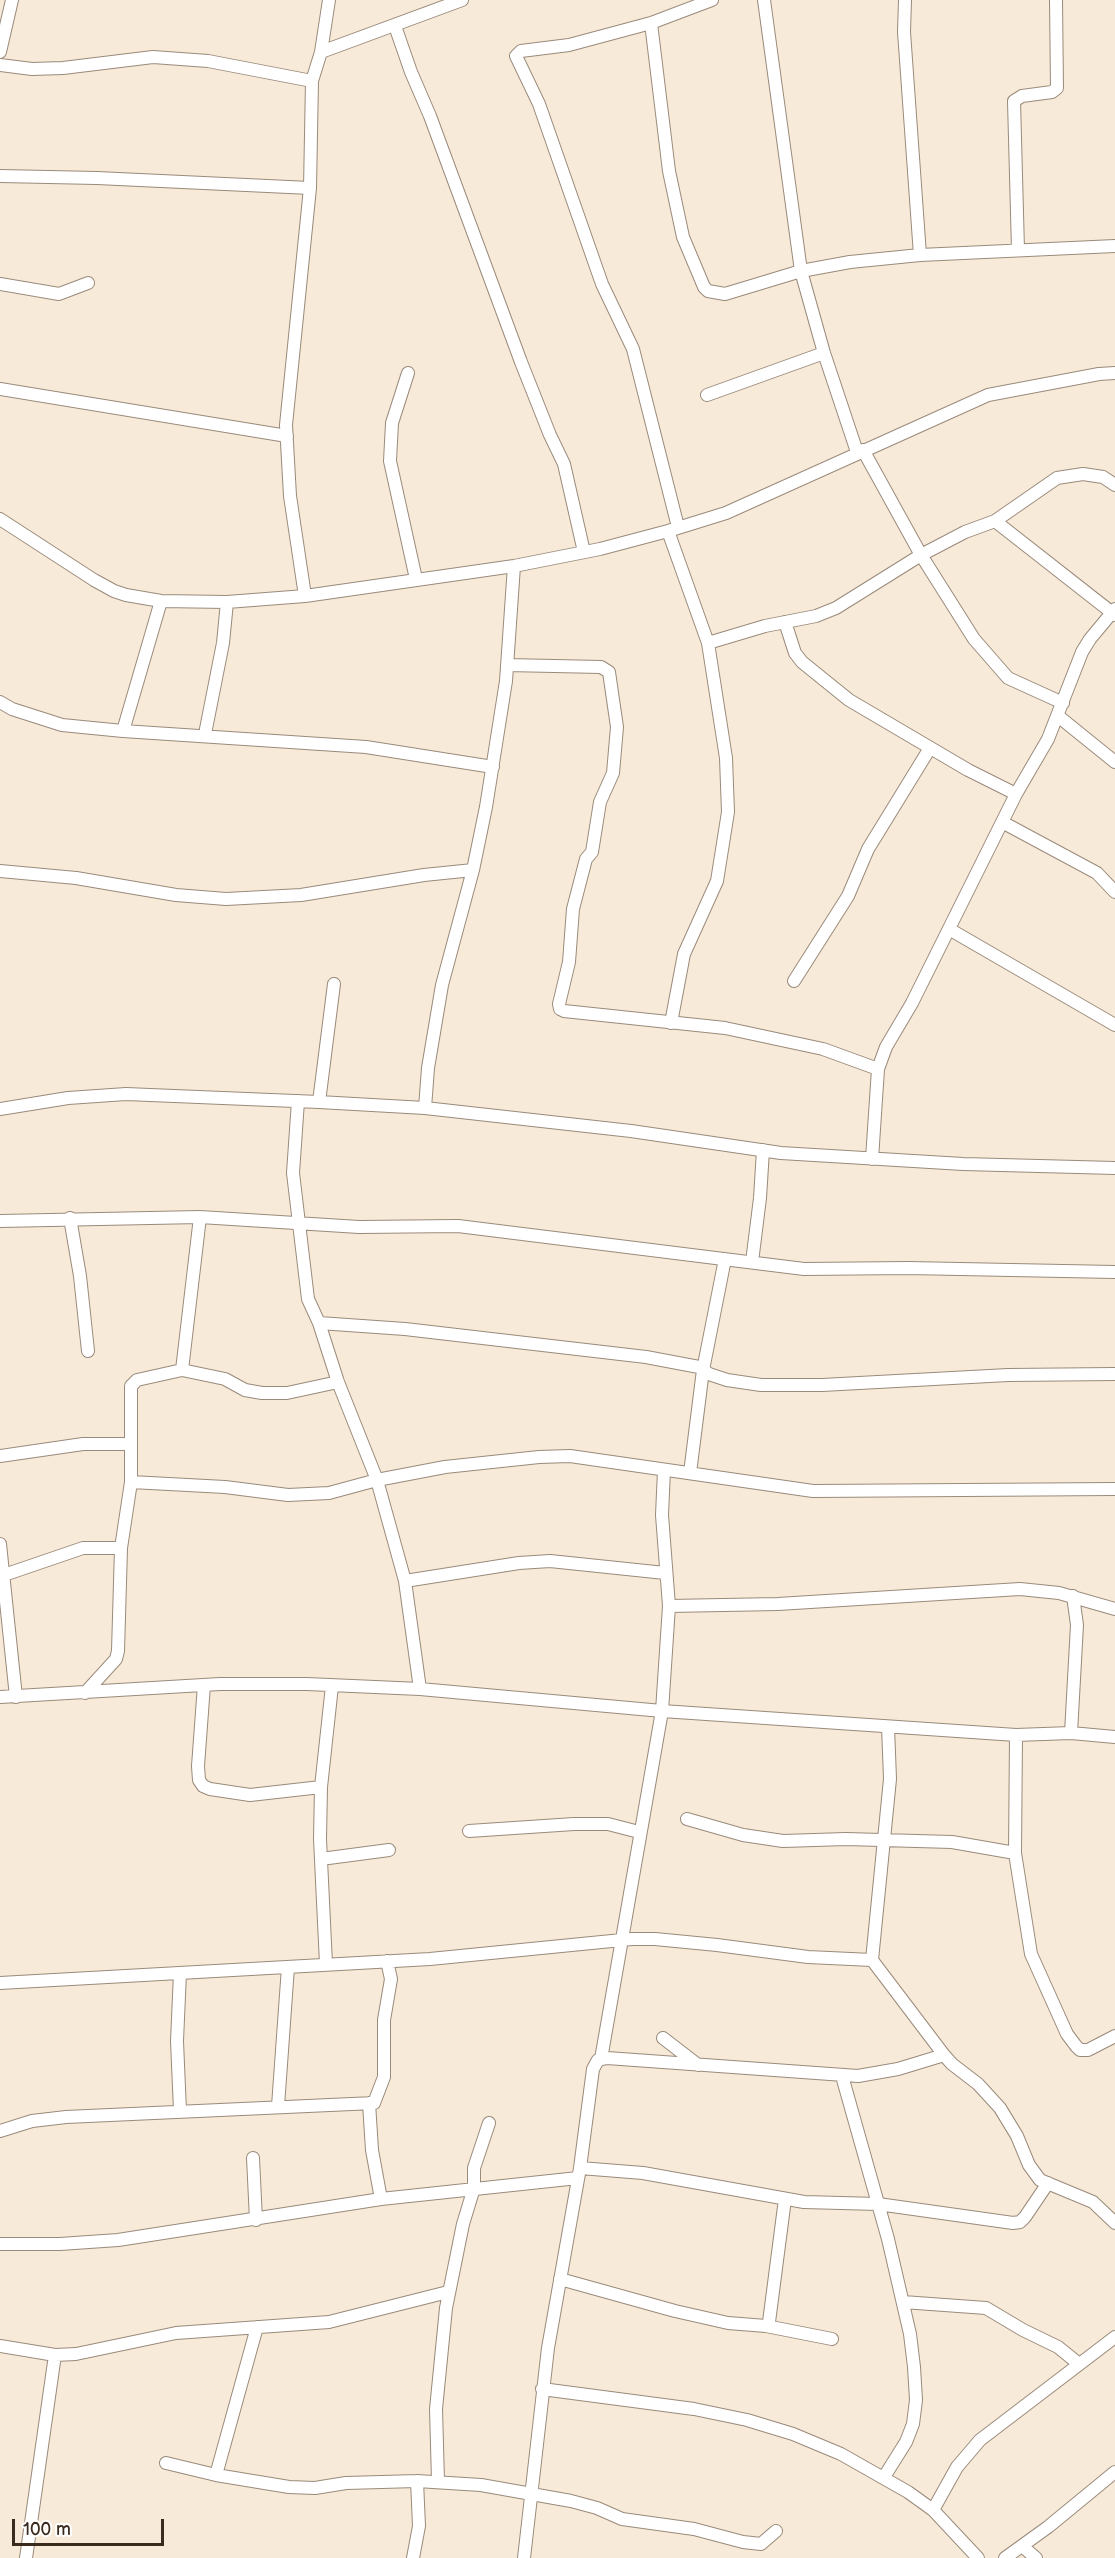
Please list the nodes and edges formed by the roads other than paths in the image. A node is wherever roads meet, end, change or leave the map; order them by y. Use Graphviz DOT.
graph roads {
  1 [pos="12,0"];
  2 [pos="329,0"];
  3 [pos="462,0"];
  4 [pos="712,0"];
  5 [pos="764,0"];
  6 [pos="905,0"];
  7 [pos="1056,0"];
  8 [pos="651,23"];
  9 [pos="395,26"];
  10 [pos="0,52"];
  11 [pos="321,52"];
  12 [pos="0,64"];
  13 [pos="312,81"];
  14 [pos="0,176"];
  15 [pos="310,188"];
  16 [pos="1115,246"];
  17 [pos="1018,250"];
  18 [pos="920,255"];
  19 [pos="801,271"];
  20 [pos="88,283"];
  21 [pos="0,284"];
  22 [pos="824,354"];
  23 [pos="408,373"];
  24 [pos="1115,374"];
  25 [pos="0,389"];
  26 [pos="707,395"];
  27 [pos="287,436"];
  28 [pos="860,451"];
  29 [pos="1115,485"];
  30 [pos="0,519"];
  31 [pos="995,521"];
  32 [pos="673,529"];
  33 [pos="584,552"];
  34 [pos="921,555"];
  35 [pos="514,566"];
  36 [pos="416,579"];
  37 [pos="305,596"];
  38 [pos="161,601"];
  39 [pos="227,602"];
  40 [pos="1114,612"];
  41 [pos="785,622"];
  42 [pos="708,643"];
  43 [pos="507,665"];
  44 [pos="0,702"];
  45 [pos="1063,703"];
  46 [pos="1058,716"];
  47 [pos="123,731"];
  48 [pos="205,734"];
  49 [pos="930,748"];
  50 [pos="1115,762"];
  51 [pos="493,767"];
  52 [pos="1016,794"];
  53 [pos="1002,822"];
  54 [pos="473,870"];
  55 [pos="0,871"];
  56 [pos="1115,892"];
  57 [pos="949,928"];
  58 [pos="794,981"];
  59 [pos="334,984"];
  60 [pos="672,1023"];
  61 [pos="1115,1025"];
  62 [pos="878,1069"];
  63 [pos="298,1101"];
  64 [pos="319,1102"];
  65 [pos="425,1108"];
  66 [pos="0,1109"];
  67 [pos="763,1150"];
  68 [pos="872,1159"];
  69 [pos="1115,1168"];
  70 [pos="200,1217"];
  71 [pos="70,1218"];
  72 [pos="0,1221"];
  73 [pos="298,1224"];
  74 [pos="725,1259"];
  75 [pos="752,1262"];
  76 [pos="1115,1272"];
  77 [pos="319,1323"];
  78 [pos="88,1351"];
  79 [pos="182,1370"];
  80 [pos="704,1370"];
  81 [pos="1115,1374"];
  82 [pos="338,1382"];
  83 [pos="130,1444"];
  84 [pos="0,1456"];
  85 [pos="664,1470"];
  86 [pos="690,1473"];
  87 [pos="377,1480"];
  88 [pos="131,1482"];
  89 [pos="1115,1489"];
  90 [pos="0,1544"];
  91 [pos="121,1548"];
  92 [pos="665,1573"];
  93 [pos="4,1575"];
  94 [pos="405,1581"];
  95 [pos="3,1588"];
  96 [pos="1073,1596"];
  97 [pos="669,1606"];
  98 [pos="1115,1610"];
  99 [pos="204,1685"];
  100 [pos="332,1686"];
  101 [pos="420,1689"];
  102 [pos="86,1693"];
  103 [pos="0,1697"];
  104 [pos="15,1697"];
  105 [pos="662,1711"];
  106 [pos="888,1727"];
  107 [pos="1071,1733"];
  108 [pos="1017,1736"];
  109 [pos="1115,1737"];
  110 [pos="321,1787"];
  111 [pos="687,1819"];
  112 [pos="468,1831"];
  113 [pos="639,1833"];
  114 [pos="883,1839"];
  115 [pos="389,1850"];
  116 [pos="1015,1853"];
  117 [pos="321,1859"];
  118 [pos="621,1941"];
  119 [pos="872,1960"];
  120 [pos="387,1961"];
  121 [pos="326,1964"];
  122 [pos="288,1967"];
  123 [pos="180,1973"];
  124 [pos="0,1983"];
  125 [pos="1115,2036"];
  126 [pos="663,2038"];
  127 [pos="944,2055"];
  128 [pos="601,2059"];
  129 [pos="698,2065"];
  130 [pos="842,2076"];
  131 [pos="369,2103"];
  132 [pos="278,2106"];
  133 [pos="180,2111"];
  134 [pos="489,2123"];
  135 [pos="0,2131"];
  136 [pos="253,2158"];
  137 [pos="579,2173"];
  138 [pos="1048,2183"];
  139 [pos="474,2188"];
  140 [pos="381,2199"];
  141 [pos="785,2199"];
  142 [pos="878,2204"];
  143 [pos="256,2220"];
  144 [pos="1115,2223"];
  145 [pos="0,2244"];
  146 [pos="560,2279"];
  147 [pos="448,2292"];
  148 [pos="903,2302"];
  149 [pos="766,2326"];
  150 [pos="257,2327"];
  151 [pos="1115,2337"];
  152 [pos="832,2339"];
  153 [pos="0,2346"];
  154 [pos="55,2355"];
  155 [pos="1079,2364"];
  156 [pos="542,2389"];
  157 [pos="166,2463"];
  158 [pos="1115,2472"];
  159 [pos="216,2475"];
  160 [pos="884,2477"];
  161 [pos="417,2481"];
  162 [pos="438,2481"];
  163 [pos="531,2493"];
  164 [pos="933,2510"];
  165 [pos="776,2531"];
  166 [pos="1022,2546"];
  167 [pos="26,2558"];
  168 [pos="413,2558"];
  169 [pos="524,2558"];
  170 [pos="978,2558"];
  171 [pos="1005,2558"];
  172 [pos="1036,2558"];
  1 -- 10 [label="street"];
  2 -- 11 [label="street"];
  3 -- 9 [label="street"];
  4 -- 8 [label="street"];
  5 -- 19 [label="street"];
  6 -- 18 [label="street"];
  7 -- 17 [label="street"];
  8 -- 19 [label="street"];
  8 -- 32 [label="street"];
  9 -- 11 [label="street"];
  9 -- 33 [label="street"];
  11 -- 13 [label="street"];
  12 -- 13 [label="street"];
  13 -- 15 [label="street"];
  14 -- 15 [label="street"];
  15 -- 27 [label="street"];
  16 -- 17 [label="street"];
  17 -- 18 [label="street"];
  18 -- 19 [label="street"];
  19 -- 22 [label="street"];
  20 -- 21 [label="street"];
  22 -- 26 [label="street"];
  22 -- 28 [label="street"];
  23 -- 36 [label="street"];
  24 -- 28 [label="street"];
  25 -- 27 [label="street"];
  27 -- 37 [label="street"];
  28 -- 32 [label="street"];
  28 -- 34 [label="street"];
  29 -- 31 [label="street"];
  30 -- 38 [label="street"];
  31 -- 34 [label="street"];
  31 -- 40 [label="street"];
  32 -- 33 [label="street"];
  32 -- 42 [label="street"];
  33 -- 35 [label="street"];
  34 -- 41 [label="street"];
  34 -- 45 [label="street"];
  35 -- 36 [label="street"];
  35 -- 43 [label="street"];
  36 -- 37 [label="street"];
  37 -- 39 [label="street"];
  38 -- 39 [label="street"];
  38 -- 47 [label="street"];
  39 -- 48 [label="street"];
  40 -- 45 [label="street"];
  41 -- 42 [label="street"];
  41 -- 49 [label="street"];
  42 -- 60 [label="street"];
  43 -- 51 [label="street"];
  43 -- 60 [label="street"];
  44 -- 47 [label="street"];
  45 -- 46 [label="street"];
  46 -- 50 [label="street"];
  46 -- 52 [label="street"];
  47 -- 48 [label="street"];
  48 -- 51 [label="street"];
  49 -- 52 [label="street"];
  49 -- 58 [label="street"];
  51 -- 54 [label="street"];
  52 -- 53 [label="street"];
  53 -- 56 [label="street"];
  53 -- 57 [label="street"];
  54 -- 55 [label="street"];
  54 -- 65 [label="street"];
  57 -- 61 [label="street"];
  57 -- 62 [label="street"];
  59 -- 64 [label="street"];
  60 -- 62 [label="street"];
  62 -- 68 [label="street"];
  63 -- 64 [label="street"];
  63 -- 66 [label="street"];
  63 -- 73 [label="street"];
  64 -- 65 [label="street"];
  65 -- 67 [label="street"];
  67 -- 68 [label="street"];
  67 -- 75 [label="street"];
  68 -- 69 [label="street"];
  70 -- 71 [label="street"];
  70 -- 73 [label="street"];
  70 -- 79 [label="street"];
  71 -- 72 [label="street"];
  71 -- 78 [label="street"];
  73 -- 74 [label="street"];
  73 -- 77 [label="street"];
  74 -- 75 [label="street"];
  74 -- 80 [label="street"];
  75 -- 76 [label="street"];
  77 -- 80 [label="street"];
  77 -- 82 [label="street"];
  79 -- 82 [label="street"];
  79 -- 83 [label="street"];
  80 -- 81 [label="street"];
  80 -- 86 [label="street"];
  82 -- 87 [label="street"];
  83 -- 84 [label="street"];
  83 -- 88 [label="street"];
  85 -- 86 [label="street"];
  85 -- 87 [label="street"];
  85 -- 92 [label="street"];
  86 -- 89 [label="street"];
  87 -- 88 [label="street"];
  87 -- 94 [label="street"];
  88 -- 91 [label="street"];
  90 -- 93 [label="street"];
  91 -- 93 [label="street"];
  91 -- 102 [label="street"];
  92 -- 94 [label="street"];
  92 -- 97 [label="street"];
  93 -- 95 [label="street"];
  94 -- 101 [label="street"];
  95 -- 104 [label="street"];
  96 -- 97 [label="street"];
  96 -- 98 [label="street"];
  96 -- 107 [label="street"];
  97 -- 105 [label="street"];
  99 -- 100 [label="street"];
  99 -- 102 [label="street"];
  99 -- 110 [label="street"];
  100 -- 101 [label="street"];
  100 -- 110 [label="street"];
  101 -- 105 [label="street"];
  102 -- 104 [label="street"];
  103 -- 104 [label="street"];
  105 -- 106 [label="street"];
  105 -- 113 [label="street"];
  106 -- 108 [label="street"];
  106 -- 114 [label="street"];
  107 -- 108 [label="street"];
  107 -- 109 [label="street"];
  108 -- 116 [label="street"];
  110 -- 117 [label="street"];
  111 -- 114 [label="street"];
  112 -- 113 [label="street"];
  113 -- 118 [label="street"];
  114 -- 116 [label="street"];
  114 -- 119 [label="street"];
  115 -- 117 [label="street"];
  116 -- 125 [label="street"];
  117 -- 121 [label="street"];
  118 -- 119 [label="street"];
  118 -- 120 [label="street"];
  118 -- 128 [label="street"];
  119 -- 127 [label="street"];
  120 -- 121 [label="street"];
  120 -- 131 [label="street"];
  121 -- 122 [label="street"];
  122 -- 123 [label="street"];
  122 -- 132 [label="street"];
  123 -- 124 [label="street"];
  123 -- 133 [label="street"];
  126 -- 129 [label="street"];
  127 -- 130 [label="street"];
  127 -- 138 [label="street"];
  128 -- 129 [label="street"];
  128 -- 137 [label="street"];
  129 -- 130 [label="street"];
  130 -- 142 [label="street"];
  131 -- 132 [label="street"];
  131 -- 140 [label="street"];
  132 -- 133 [label="street"];
  133 -- 135 [label="street"];
  134 -- 139 [label="street"];
  136 -- 143 [label="street"];
  137 -- 139 [label="street"];
  137 -- 141 [label="street"];
  137 -- 146 [label="street"];
  138 -- 142 [label="street"];
  138 -- 144 [label="street"];
  139 -- 140 [label="street"];
  139 -- 147 [label="street"];
  140 -- 143 [label="street"];
  141 -- 142 [label="street"];
  141 -- 149 [label="street"];
  142 -- 148 [label="street"];
  143 -- 145 [label="street"];
  146 -- 149 [label="street"];
  146 -- 156 [label="street"];
  147 -- 150 [label="street"];
  147 -- 162 [label="street"];
  148 -- 155 [label="street"];
  148 -- 160 [label="street"];
  149 -- 152 [label="street"];
  150 -- 154 [label="street"];
  150 -- 159 [label="street"];
  151 -- 155 [label="street"];
  153 -- 154 [label="street"];
  154 -- 167 [label="street"];
  155 -- 164 [label="street"];
  156 -- 160 [label="street"];
  156 -- 163 [label="street"];
  157 -- 159 [label="street"];
  158 -- 166 [label="street"];
  159 -- 161 [label="street"];
  160 -- 164 [label="street"];
  161 -- 162 [label="street"];
  161 -- 168 [label="street"];
  162 -- 163 [label="street"];
  163 -- 165 [label="street"];
  163 -- 169 [label="street"];
  164 -- 170 [label="street"];
  166 -- 171 [label="street"];
  166 -- 172 [label="street"];
}
